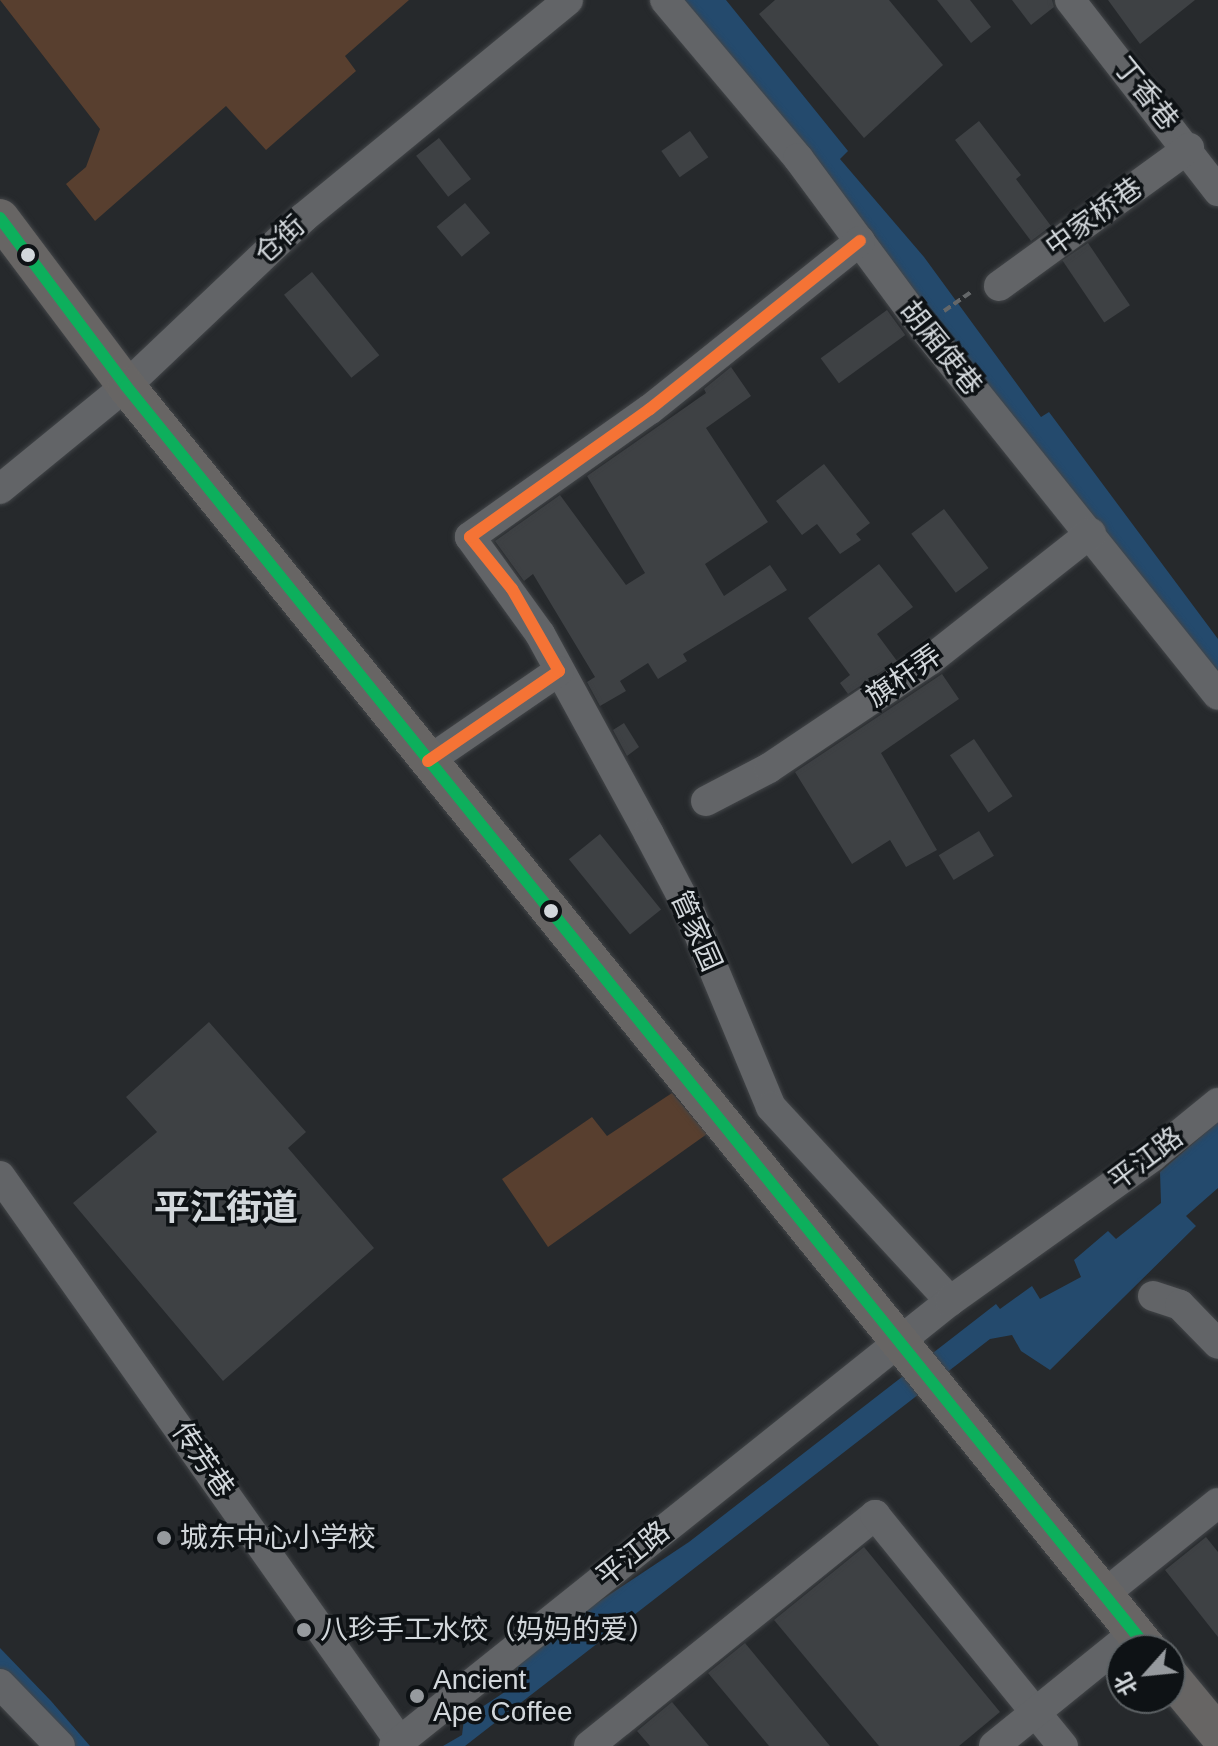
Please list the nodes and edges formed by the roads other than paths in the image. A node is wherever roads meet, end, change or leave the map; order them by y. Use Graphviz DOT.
graph roads {
  1 [pos="568,0"];
  2 [pos="665,0"];
  3 [pos="1070,0"];
  4 [pos="1189,148"];
  5 [pos="1218,191"];
  6 [pos="0,218"];
  7 [pos="860,241"];
  8 [pos="999,286"];
  9 [pos="126,386"];
  10 [pos="0,489"];
  11 [pos="1091,533"];
  12 [pos="559,671"];
  13 [pos="1218,695"];
  14 [pos="428,761"];
  15 [pos="706,801"];
  16 [pos="1218,1103"];
  17 [pos="0,1176"];
  18 [pos="1153,1296"];
  19 [pos="950,1301"];
  20 [pos="1218,1344"];
  21 [pos="904,1347"];
  22 [pos="1218,1503"];
  23 [pos="1103,1595"];
  24 [pos="1136,1634"];
  25 [pos="1106,1665"];
  26 [pos="0,1684"];
  27 [pos="1186,1695"];
  28 [pos="1034,1712"];
  29 [pos="1218,1734"];
  30 [pos="399,1744"];
  31 [pos="60,1746"];
  32 [pos="589,1746"];
  33 [pos="994,1746"];
  34 [pos="1063,1746"];
  1 -- 9 [label="street, 仓街"];
  2 -- 7 [label="street, 胡厢使巷"];
  3 -- 4 [label="street, 丁香巷"];
  4 -- 5 [label="street, 丁香巷"];
  4 -- 8 [label="street, 中家桥巷"];
  6 -- 9 [label="main road"];
  7 -- 11 [label="street, 胡厢使巷"];
  7 -- 12 [label="street, 管家园"];
  9 -- 10 [label="street, 仓街"];
  9 -- 14 [label="main road"];
  11 -- 13 [label="street, 胡厢使巷"];
  11 -- 15 [label="street, 旗杆弄"];
  12 -- 14 [label="street"];
  12 -- 19 [label="street, 管家园"];
  14 -- 21 [label="main road"];
  16 -- 19 [label="street, 平江路"];
  17 -- 30 [label="street, 传芳巷"];
  18 -- 20 [label="street"];
  19 -- 21 [label="street, 平江路"];
  21 -- 23 [label="main road"];
  21 -- 30 [label="street, 平江路"];
  22 -- 23 [label="street"];
  23 -- 24 [label="main road"];
  25 -- 28 [label="street"];
  26 -- 31 [label="street"];
  27 -- 29 [label="main road"];
  28 -- 32 [label="street"];
  28 -- 33 [label="street"];
  28 -- 34 [label="street"];
}
